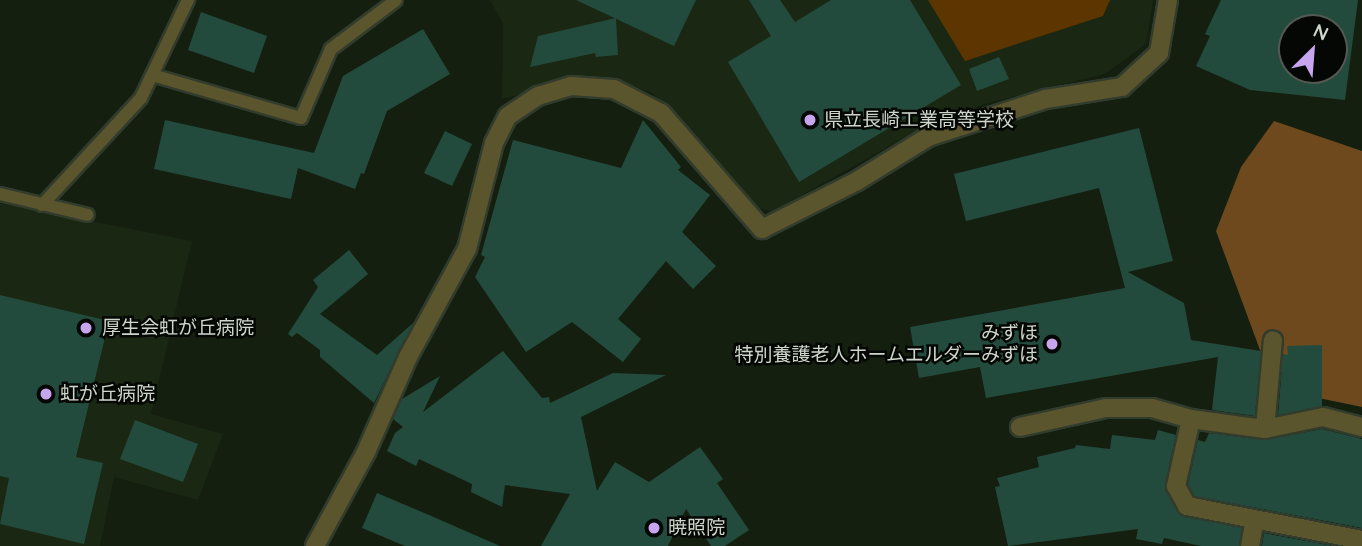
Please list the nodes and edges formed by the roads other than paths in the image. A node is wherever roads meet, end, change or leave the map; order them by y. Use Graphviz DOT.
graph roads {
  1 [pos="188,0"];
  2 [pos="396,0"];
  3 [pos="1168,0"];
  4 [pos="152,75"];
  5 [pos="0,194"];
  6 [pos="42,205"];
  7 [pos="88,215"];
  8 [pos="1273,340"];
  9 [pos="1191,419"];
  10 [pos="1020,427"];
  11 [pos="1362,427"];
  12 [pos="1265,429"];
  13 [pos="1255,519"];
  14 [pos="1362,540"];
  15 [pos="316,546"];
  16 [pos="1250,546"];
  1 -- 4 [label="lane"];
  2 -- 4 [label="lane"];
  3 -- 15 [label="street"];
  4 -- 6 [label="lane"];
  5 -- 6 [label="lane"];
  6 -- 7 [label="lane"];
  8 -- 12 [label="street"];
  9 -- 10 [label="street"];
  9 -- 12 [label="street"];
  9 -- 13 [label="street"];
  11 -- 12 [label="street"];
  13 -- 14 [label="street"];
  13 -- 16 [label="street"];
}
